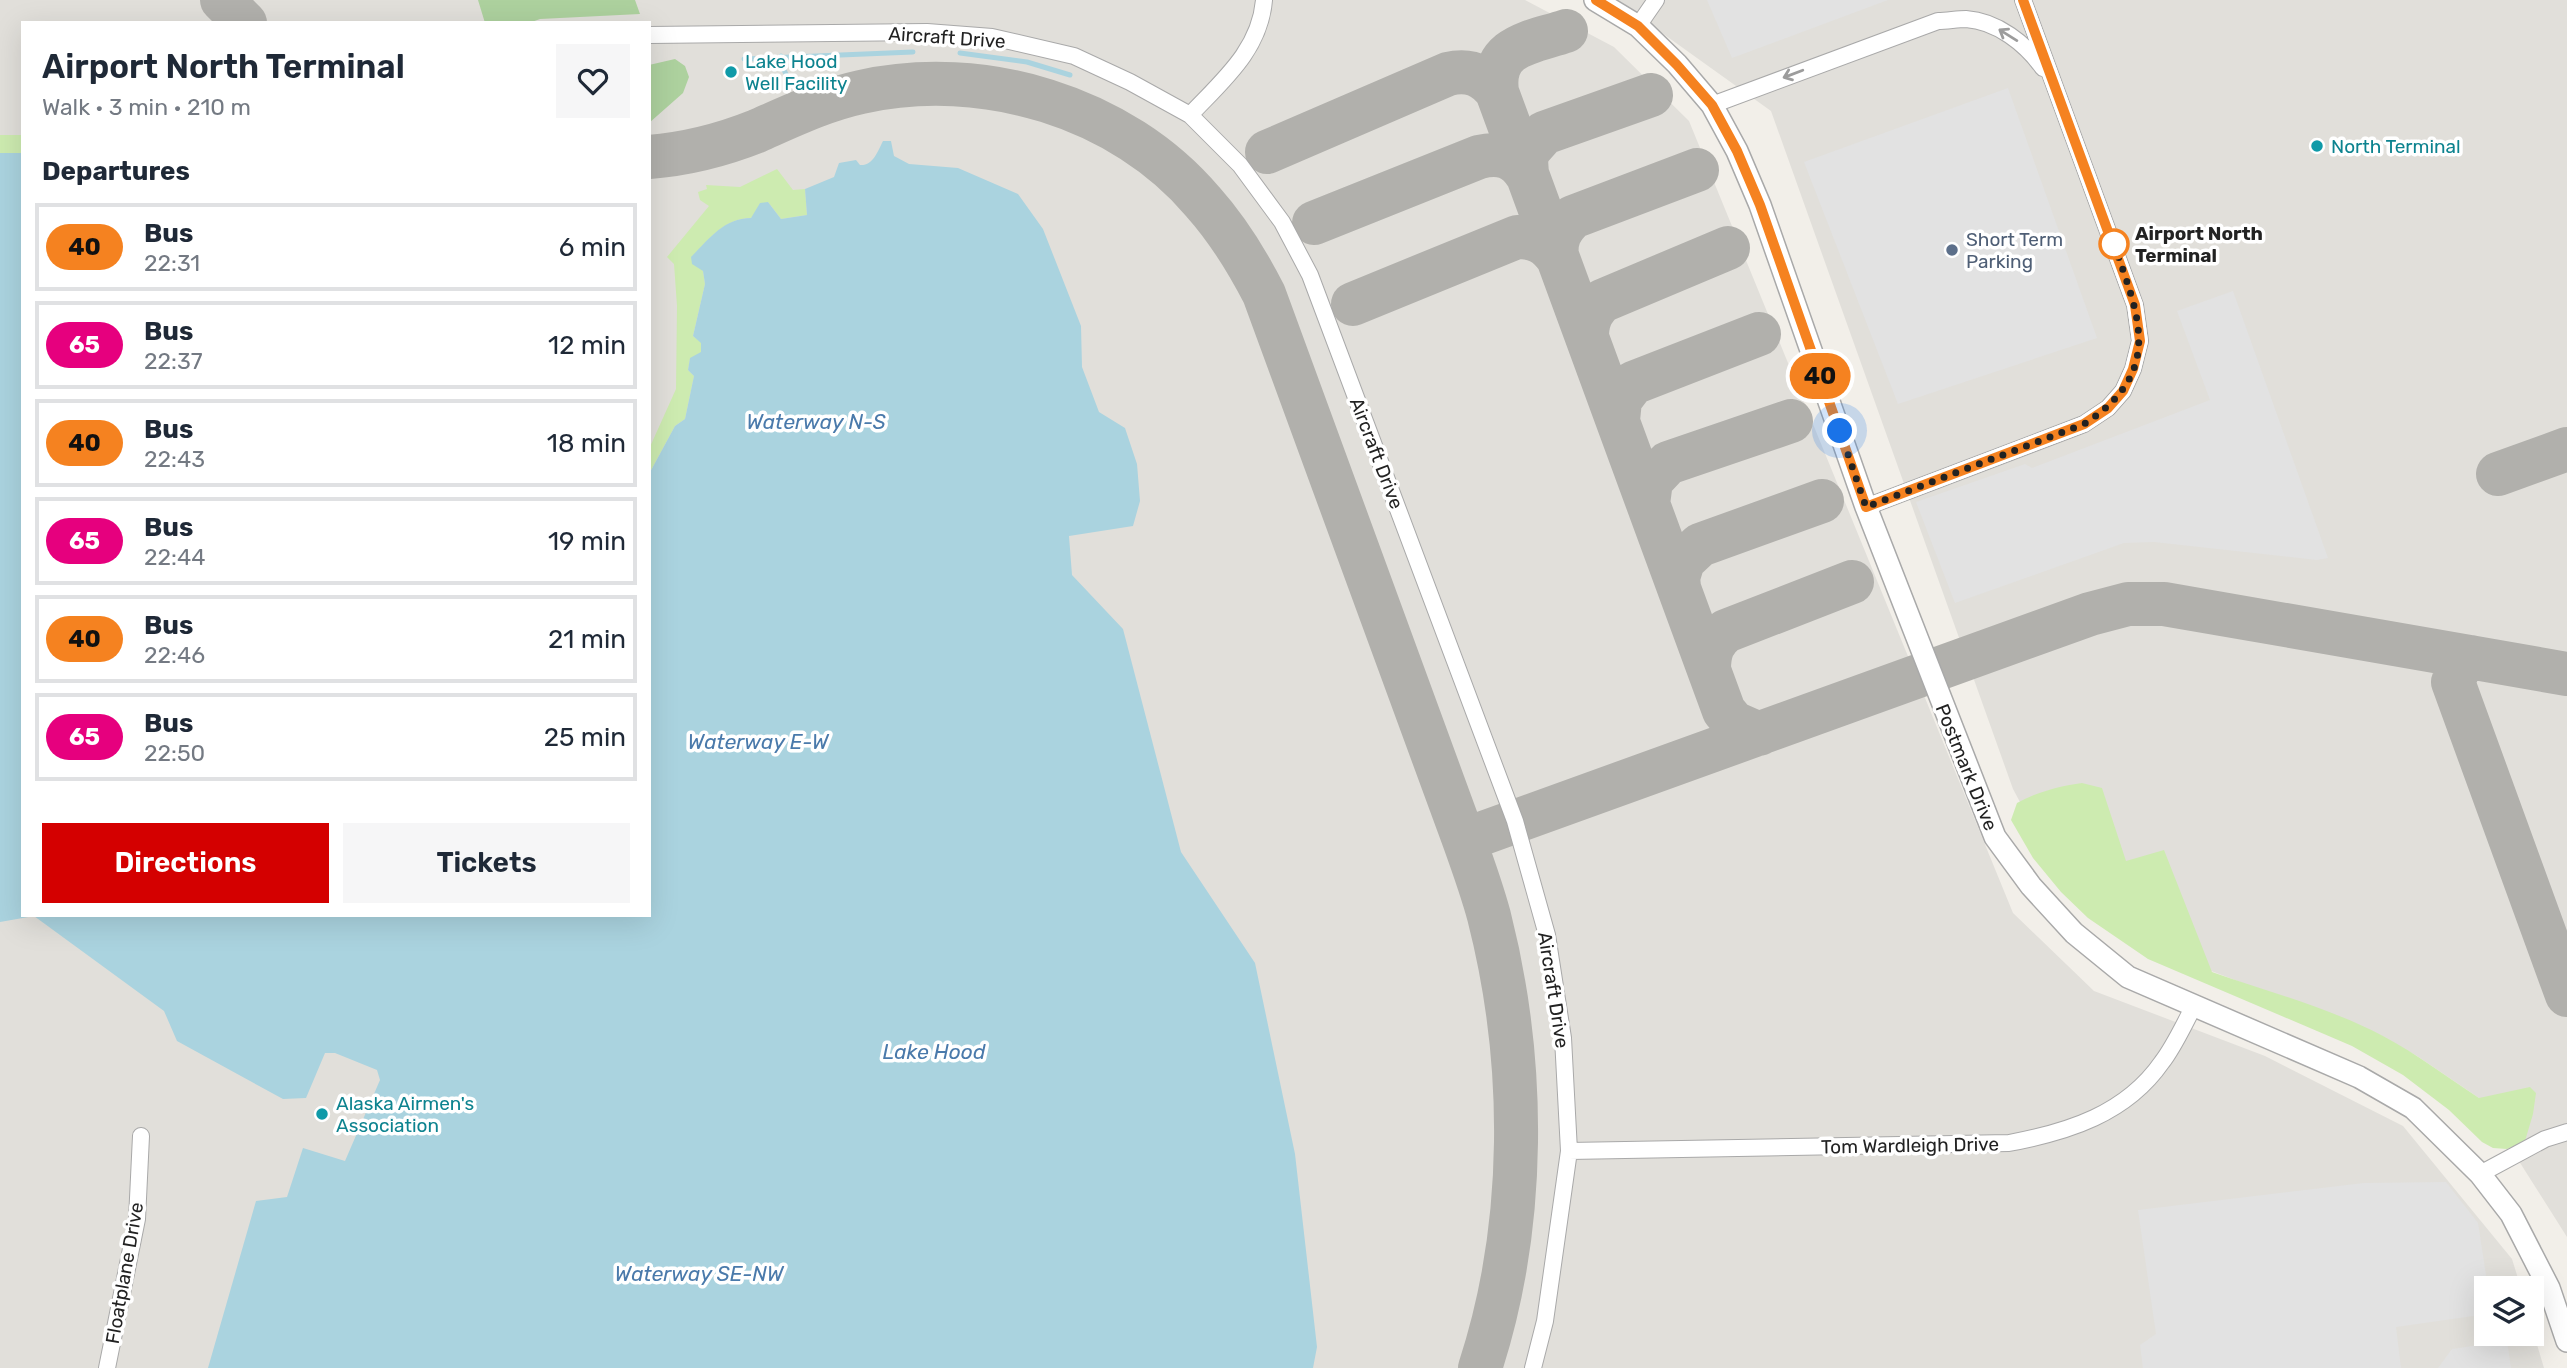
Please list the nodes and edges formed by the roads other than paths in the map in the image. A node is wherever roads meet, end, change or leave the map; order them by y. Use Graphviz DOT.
graph roads {
  1 [pos="1264,0"];
  2 [pos="1595,0"];
  3 [pos="1656,0"];
  4 [pos="2023,0"];
  5 [pos="1638,26"];
  6 [pos="651,35"];
  7 [pos="2055,84"];
  8 [pos="1712,105"];
  9 [pos="1191,116"];
  10 [pos="1866,507"];
  11 [pos="2194,1006"];
  12 [pos="2567,1132"];
  13 [pos="141,1136"];
  14 [pos="1569,1151"];
  15 [pos="2480,1174"];
  16 [pos="2567,1341"];
  17 [pos="107,1368"];
  18 [pos="1533,1368"];
  1 -- 9 [label="street"];
  2 -- 5 [label="street, Postmark Drive"];
  3 -- 5 [label="street"];
  4 -- 7 [label="street"];
  5 -- 8 [label="street, Postmark Drive"];
  6 -- 9 [label="street, Aircraft Drive"];
  7 -- 8 [label="street, one-way"];
  7 -- 10 [label="street"];
  8 -- 10 [label="street, Postmark Drive"];
  9 -- 14 [label="street, Aircraft Drive"];
  10 -- 11 [label="street, Postmark Drive"];
  11 -- 14 [label="street, Tom Wardleigh Drive"];
  11 -- 15 [label="street, Postmark Drive"];
  12 -- 15 [label="street"];
  13 -- 17 [label="street, Floatplane Drive"];
  14 -- 18 [label="street, Aircraft Drive"];
  15 -- 16 [label="street, Postmark Drive"];
}
